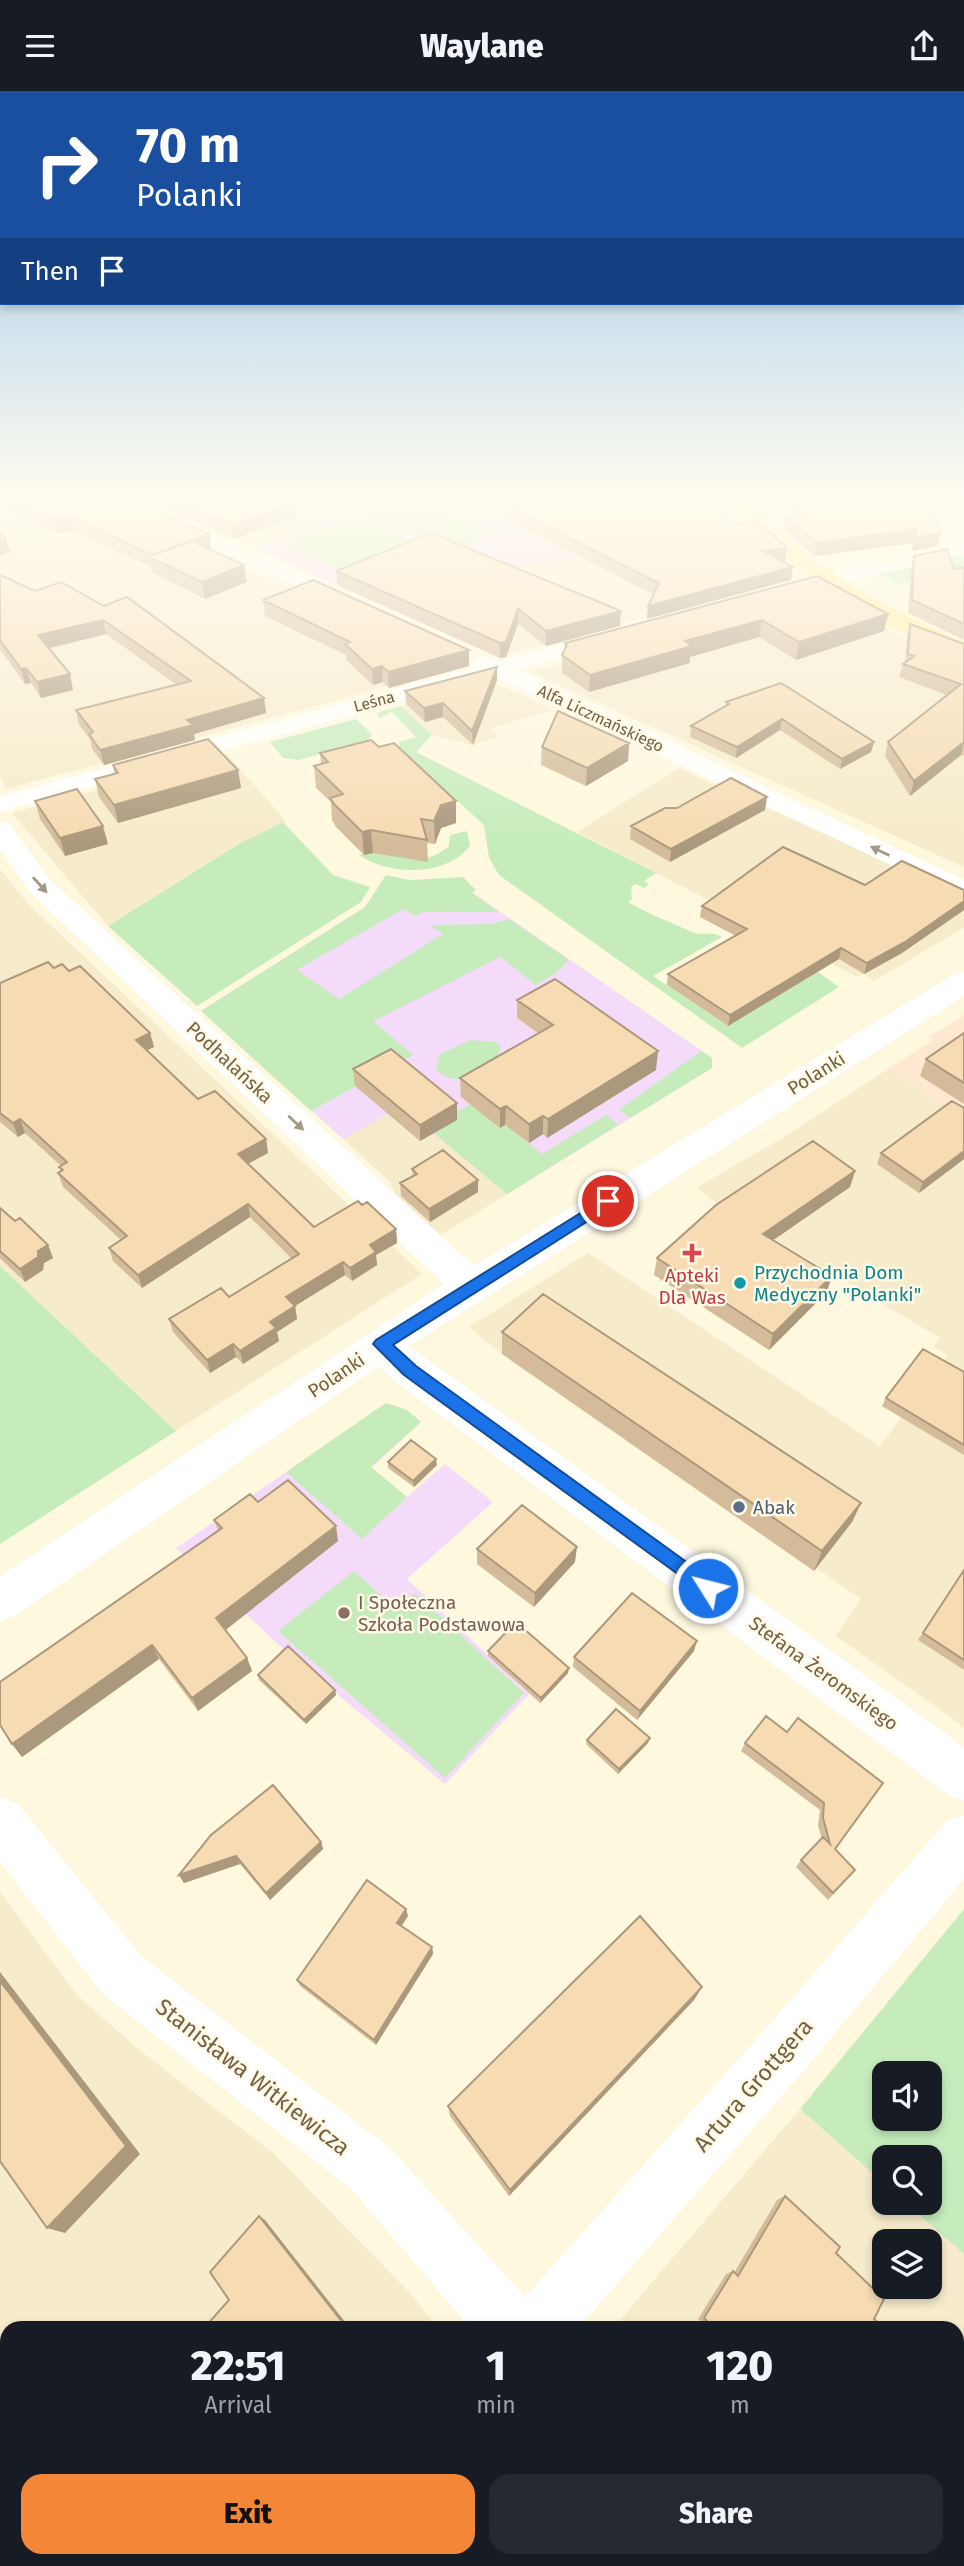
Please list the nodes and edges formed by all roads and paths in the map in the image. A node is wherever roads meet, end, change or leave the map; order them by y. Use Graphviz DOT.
graph roads {
  1 [pos="890,614"];
  2 [pos="638,630"];
  3 [pos="964,649"];
  4 [pos="471,657"];
  5 [pos="495,668"];
  6 [pos="0,804"];
  7 [pos="0,830"];
  8 [pos="964,891"];
  9 [pos="964,982"];
  10 [pos="471,1286"];
  11 [pos="382,1344"];
  12 [pos="0,1601"];
  13 [pos="964,1777"];
  14 [pos="0,1822"];
  15 [pos="964,1840"];
  16 [pos="505,2321"];
  17 [pos="544,2321"];
  1 -- 3 [label="main road"];
  2 -- 5 [label="street, Leśna"];
  4 -- 5 [label="street, Alfa Liczmańskiego"];
  5 -- 6 [label="street, Leśna"];
  8 -- 5 [label="street, Alfa Liczmańskiego, one-way"];
  7 -- 10 [label="street, Podhalańska, one-way"];
  9 -- 10 [label="street, Polanki"];
  10 -- 11 [label="street, Polanki"];
  11 -- 12 [label="street, Polanki"];
  11 -- 13 [label="street, Stefana Żeromskiego"];
  14 -- 16 [label="street, Stanisława Witkiewicza"];
  15 -- 17 [label="street, Artura Grottgera"];
}
